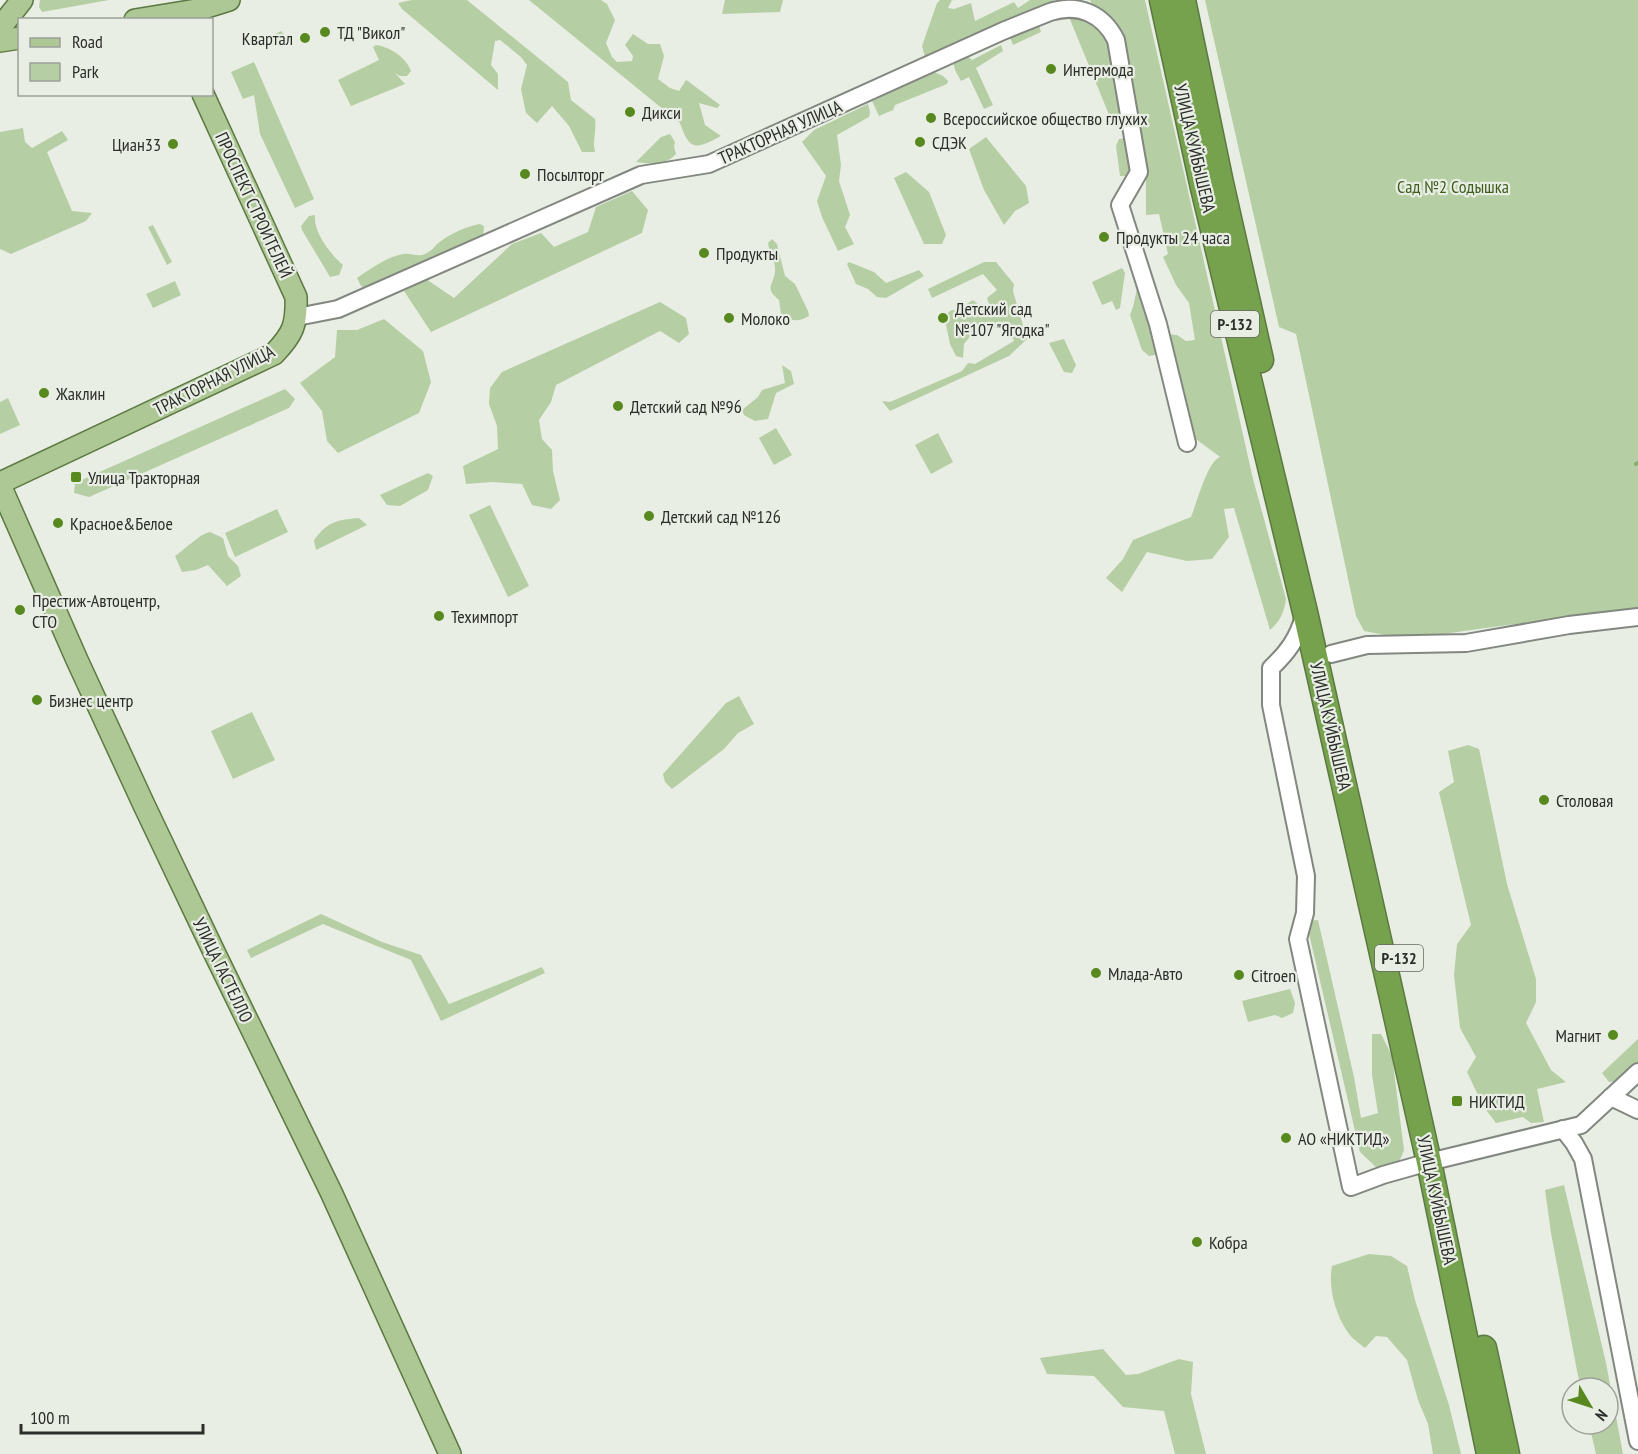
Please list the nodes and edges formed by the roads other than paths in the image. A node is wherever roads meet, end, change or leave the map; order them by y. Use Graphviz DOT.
graph roads {
  1 [pos="22,0"];
  2 [pos="229,0"];
  3 [pos="1162,0"];
  4 [pos="1183,0"];
  5 [pos="167,11"];
  6 [pos="142,18"];
  7 [pos="0,28"];
  8 [pos="18,38"];
  9 [pos="0,41"];
  10 [pos="204,96"];
  11 [pos="297,317"];
  12 [pos="1187,443"];
  13 [pos="0,484"];
  14 [pos="1305,612"];
  15 [pos="1638,617"];
  16 [pos="1331,654"];
  17 [pos="1638,1072"];
  18 [pos="1611,1097"];
  19 [pos="1638,1110"];
  20 [pos="1563,1129"];
  21 [pos="1436,1160"];
  22 [pos="1638,1442"];
  23 [pos="450,1454"];
  24 [pos="1489,1454"];
  25 [pos="1507,1454"];
  1 -- 7 [label="main road"];
  2 -- 5 [label="main road"];
  3 -- 14 [label="highway, УЛИЦА КУЙБЫШЕВА / Р-132"];
  4 -- 16 [label="highway, УЛИЦА КУЙБЫШЕВА / Р-132"];
  5 -- 6 [label="main road"];
  8 -- 9 [label="main road"];
  10 -- 11 [label="main road, ПРОСПЕКТ СТРОИТЕЛЕЙ"];
  11 -- 12 [label="street, ТРАКТОРНАЯ УЛИЦА"];
  11 -- 13 [label="main road, ТРАКТОРНАЯ УЛИЦА"];
  13 -- 23 [label="main road, УЛИЦА ГАСТЕЛЛО"];
  14 -- 21 [label="highway, УЛИЦА КУЙБЫШЕВА / Р-132"];
  14 -- 21 [label="street"];
  15 -- 16 [label="street"];
  16 -- 21 [label="highway, УЛИЦА КУЙБЫШЕВА / Р-132"];
  17 -- 18 [label="street"];
  18 -- 19 [label="street"];
  18 -- 20 [label="street"];
  20 -- 21 [label="street"];
  20 -- 22 [label="street"];
  21 -- 24 [label="highway, УЛИЦА КУЙБЫШЕВА / Р-132"];
  21 -- 25 [label="highway, УЛИЦА КУЙБЫШЕВА / Р-132"];
}
